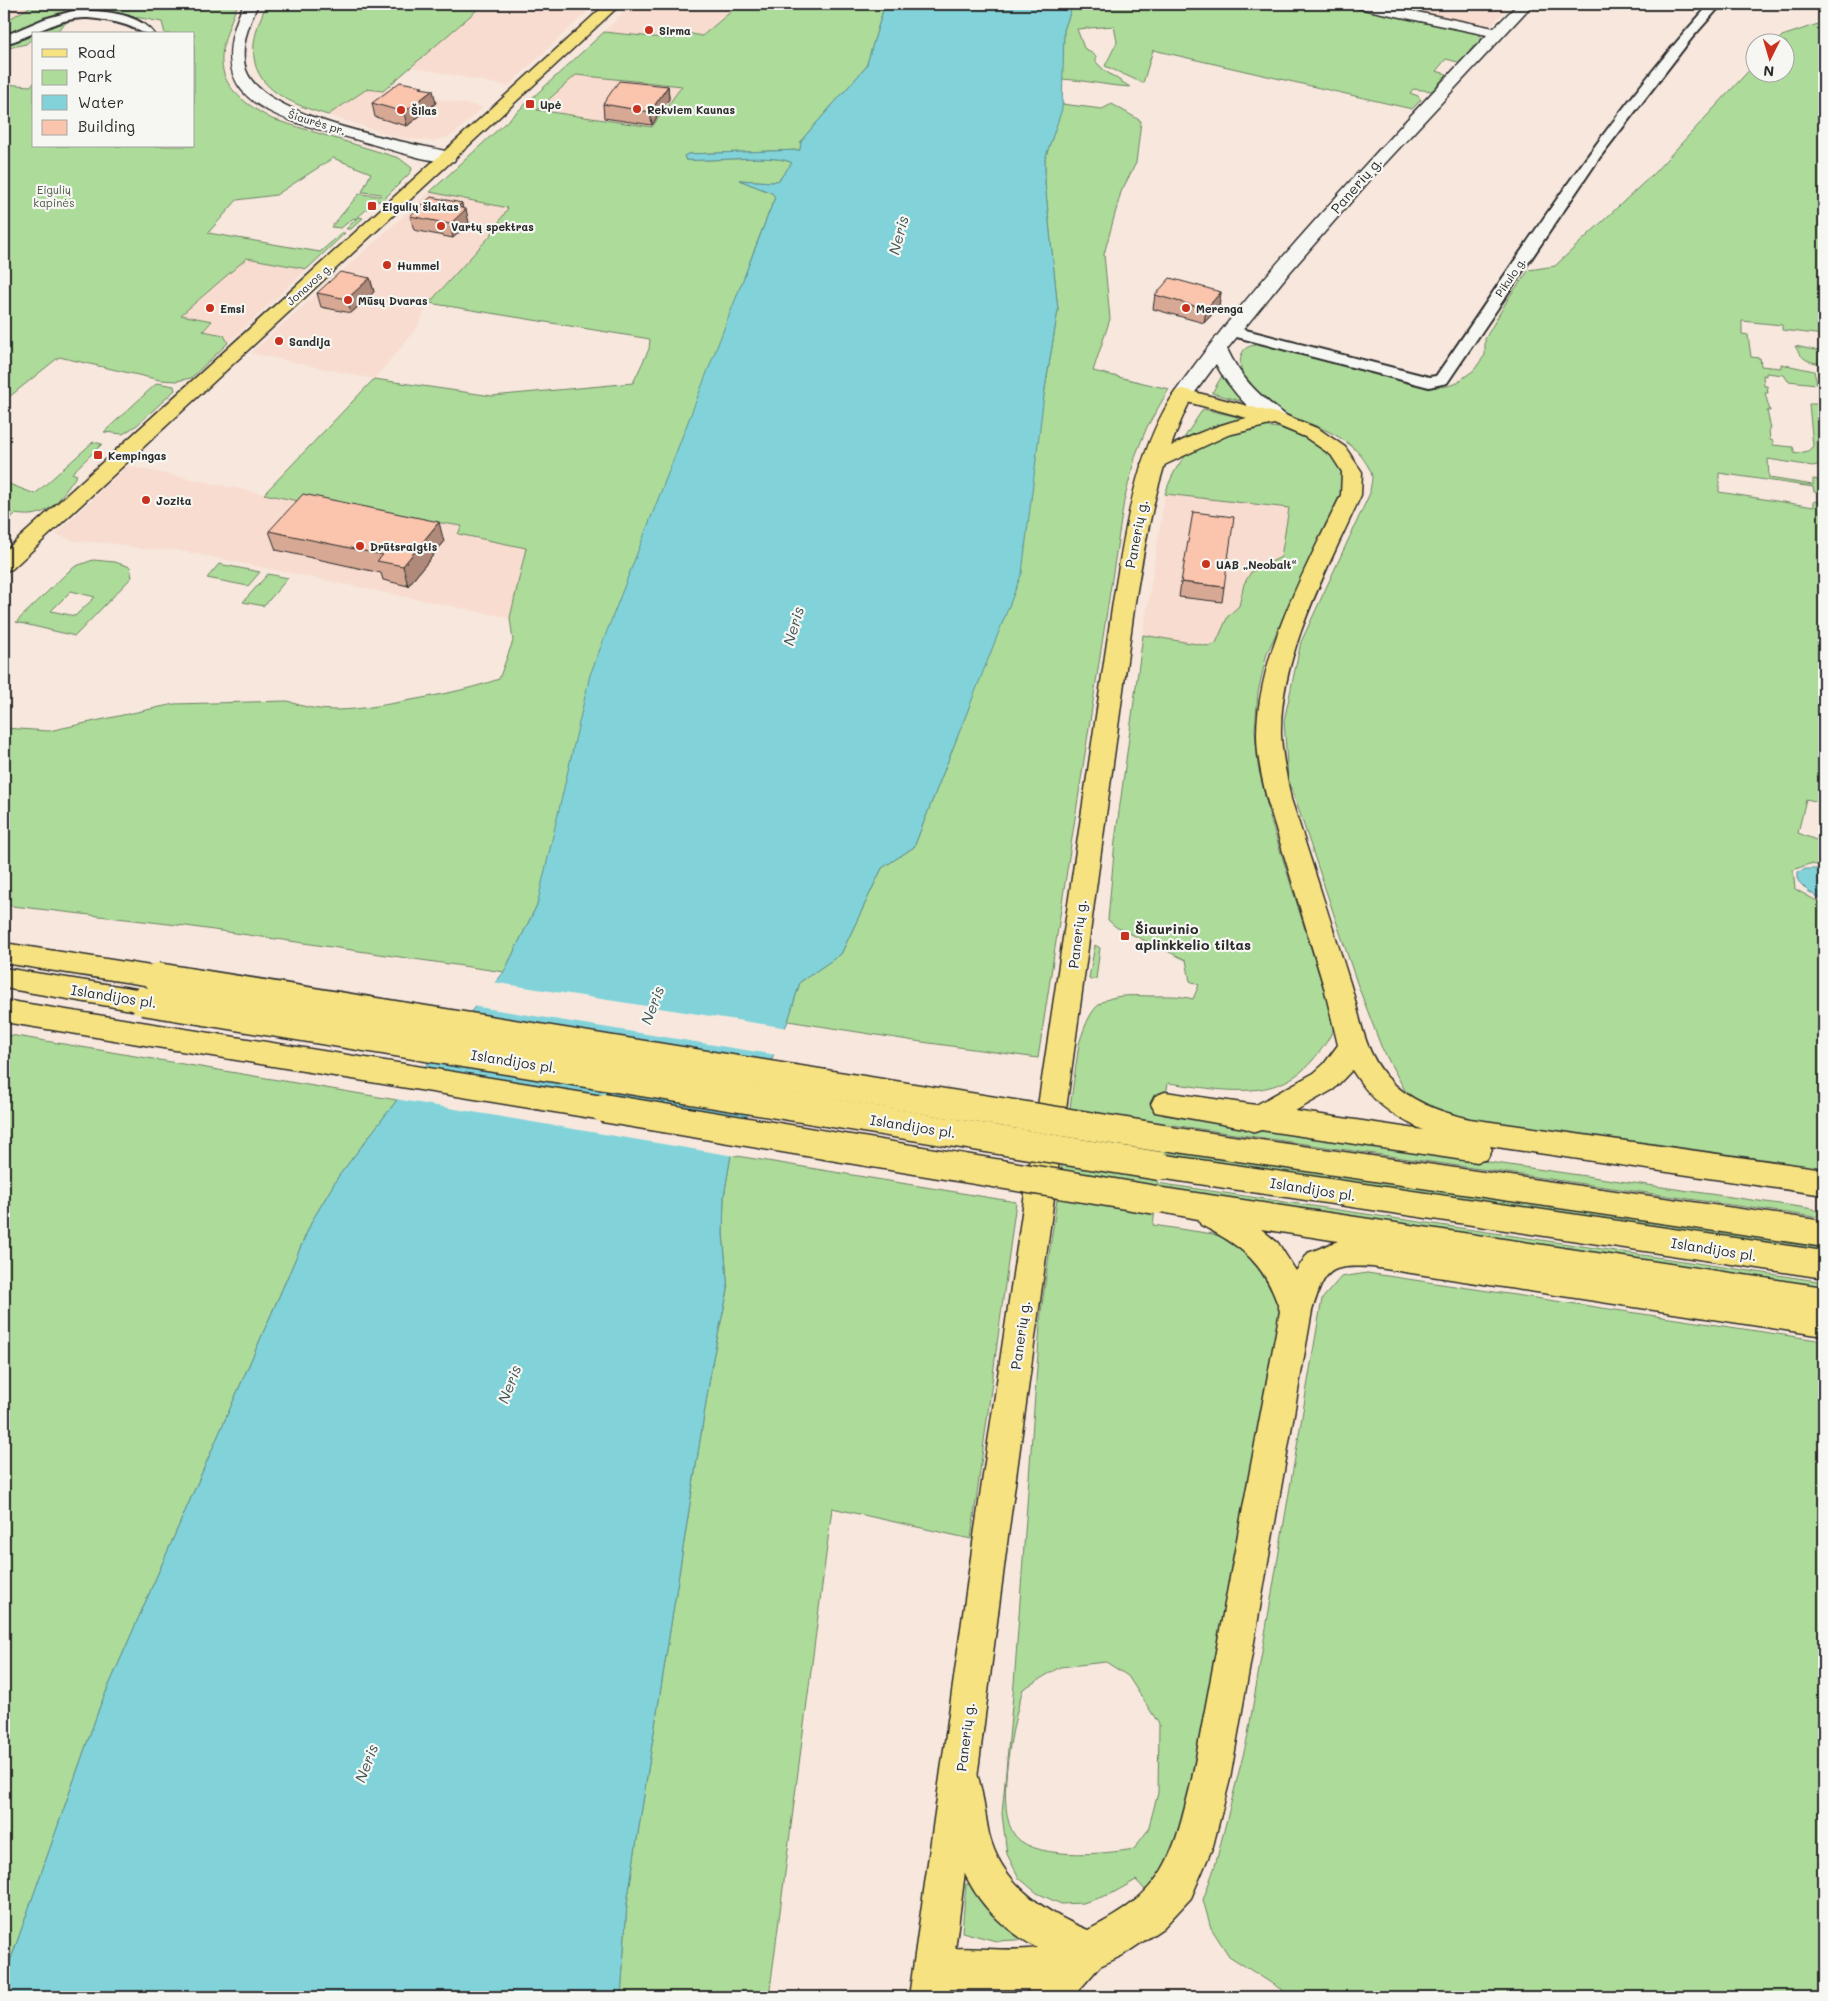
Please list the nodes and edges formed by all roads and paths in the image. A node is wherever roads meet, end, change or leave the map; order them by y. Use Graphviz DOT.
graph roads {
  1 [pos="250,4"];
  2 [pos="614,4"];
  3 [pos="1358,4"];
  4 [pos="1526,4"];
  5 [pos="1712,4"];
  6 [pos="147,32"];
  7 [pos="1497,33"];
  8 [pos="4,40"];
  9 [pos="448,157"];
  10 [pos="1230,331"];
  11 [pos="1217,347"];
  12 [pos="1183,395"];
  13 [pos="1280,420"];
  14 [pos="1152,464"];
  15 [pos="4,564"];
  16 [pos="4,953"];
  17 [pos="4,978"];
  18 [pos="4,1011"];
  19 [pos="1352,1047"];
  20 [pos="1165,1104"];
  21 [pos="1246,1116"];
  22 [pos="1206,1145"];
  23 [pos="1161,1152"];
  24 [pos="1819,1195"];
  25 [pos="1192,1206"];
  26 [pos="1824,1234"];
  27 [pos="1824,1266"];
  28 [pos="1824,1302"];
  29 [pos="1296,1311"];
  30 [pos="1824,1322"];
  31 [pos="960,1776"];
  32 [pos="1088,1950"];
  33 [pos="931,1983"];
  34 [pos="1046,1997"];
  1 -- 9 [label="main road, Šiaurės pr."];
  2 -- 9 [label="main road, Jonavos g."];
  3 -- 7 [label="main road"];
  4 -- 7 [label="main road, Panerių g."];
  5 -- 10 [label="street, Pikulo g."];
  6 -- 8 [label="street"];
  7 -- 10 [label="main road, Panerių g."];
  9 -- 15 [label="main road, Jonavos g."];
  10 -- 11 [label="main road, Panerių g."];
  11 -- 12 [label="main road, Panerių g."];
  11 -- 13 [label="main road"];
  12 -- 13 [label="main road"];
  12 -- 14 [label="main road, Panerių g."];
  13 -- 14 [label="main road"];
  13 -- 19 [label="main road"];
  14 -- 31 [label="main road, Panerių g."];
  16 -- 23 [label="main road, Islandijos pl., bridge"];
  17 -- 23 [label="main road, Islandijos pl., bridge"];
  18 -- 25 [label="main road, bridge"];
  19 -- 21 [label="main road"];
  19 -- 24 [label="main road"];
  20 -- 21 [label="main road"];
  21 -- 22 [label="main road"];
  21 -- 24 [label="main road"];
  22 -- 23 [label="main road, Islandijos pl."];
  22 -- 26 [label="main road, Islandijos pl."];
  23 -- 27 [label="main road, Islandijos pl."];
  25 -- 28 [label="main road"];
  25 -- 29 [label="main road"];
  29 -- 30 [label="main road"];
  29 -- 32 [label="main road"];
  31 -- 32 [label="main road"];
  31 -- 33 [label="main road, Panerių g."];
  32 -- 33 [label="main road"];
  32 -- 34 [label="main road"];
}
